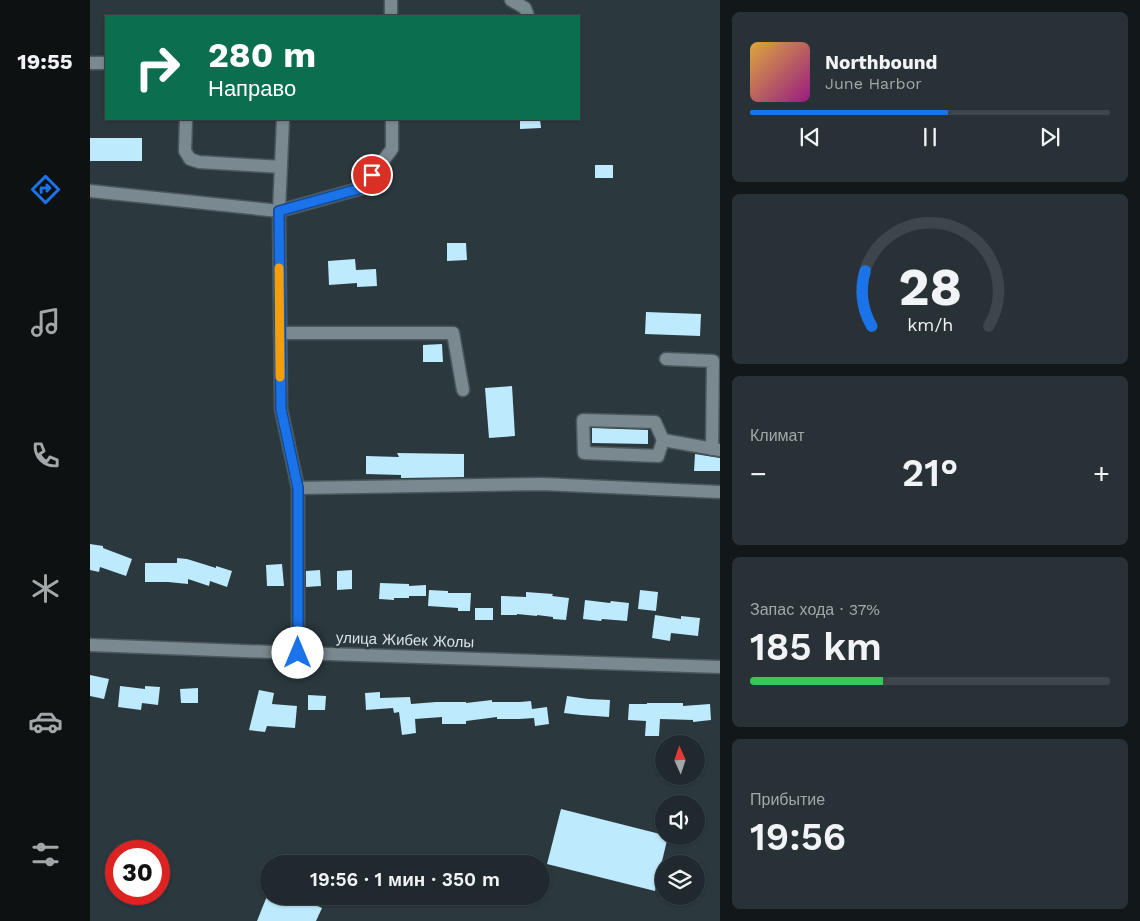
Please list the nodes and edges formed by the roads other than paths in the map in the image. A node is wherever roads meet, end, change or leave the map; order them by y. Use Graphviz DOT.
graph roads {
  1 [pos="391,0"];
  2 [pos="511,0"];
  3 [pos="392,15"];
  4 [pos="528,15"];
  5 [pos="90,63"];
  6 [pos="105,63"];
  7 [pos="186,120"];
  8 [pos="283,120"];
  9 [pos="392,120"];
  10 [pos="281,166"];
  11 [pos="90,191"];
  12 [pos="279,211"];
  13 [pos="280,333"];
  14 [pos="666,359"];
  15 [pos="463,390"];
  16 [pos="662,440"];
  17 [pos="716,449"];
  18 [pos="298,488"];
  19 [pos="720,492"];
  20 [pos="90,645"];
  21 [pos="298,653"];
  22 [pos="720,667"];
  1 -- 3 [label="street"];
  2 -- 4 [label="street"];
  5 -- 6 [label="street"];
  7 -- 10 [label="street"];
  8 -- 10 [label="street"];
  9 -- 12 [label="street"];
  10 -- 12 [label="street"];
  11 -- 12 [label="street"];
  12 -- 13 [label="street"];
  13 -- 15 [label="street"];
  13 -- 18 [label="street"];
  14 -- 17 [label="street"];
  16 -- 16 [label="street"];
  16 -- 17 [label="street"];
  18 -- 19 [label="street"];
  18 -- 21 [label="street"];
  20 -- 21 [label="street, улица Жибек Жолы"];
  21 -- 22 [label="street, улица Жибек Жолы"];
}
